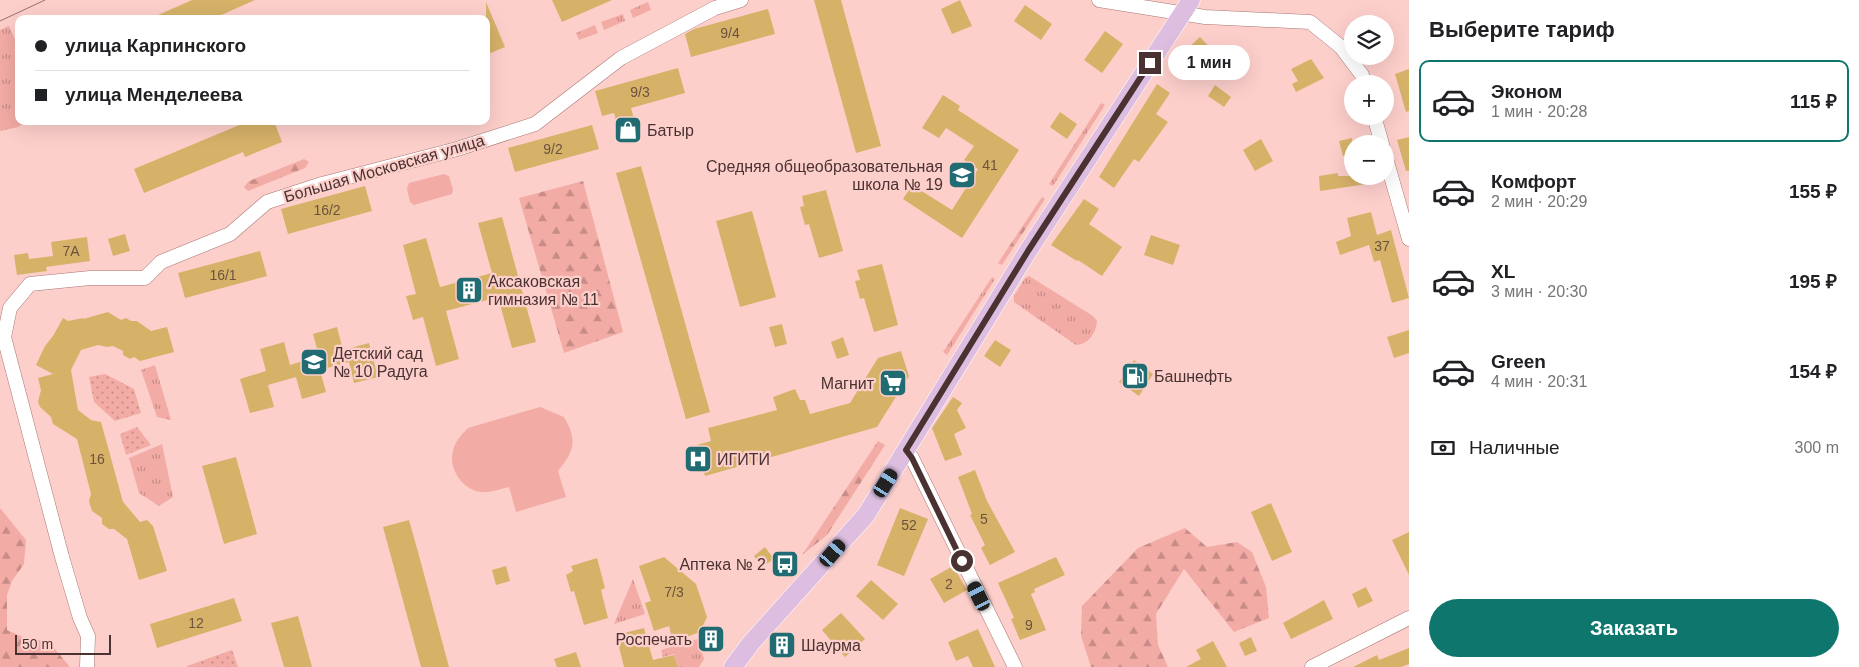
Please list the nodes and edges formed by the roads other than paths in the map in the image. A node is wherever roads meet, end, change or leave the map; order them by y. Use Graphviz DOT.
graph roads {
  1 [pos="741,0"];
  2 [pos="1099,0"];
  3 [pos="1186,7"];
  4 [pos="1362,75"];
  5 [pos="1394,185"];
  6 [pos="1409,239"];
  7 [pos="906,450"];
  8 [pos="1409,618"];
  9 [pos="1013,666"];
  10 [pos="88,667"];
  11 [pos="733,667"];
  12 [pos="1312,667"];
  1 -- 10 [label="street, Большая Московская улица"];
  2 -- 3 [label="street"];
  3 -- 4 [label="street"];
  3 -- 7 [label="main road"];
  5 -- 6 [label="street"];
  7 -- 9 [label="street"];
  7 -- 11 [label="main road"];
  8 -- 12 [label="street"];
}
